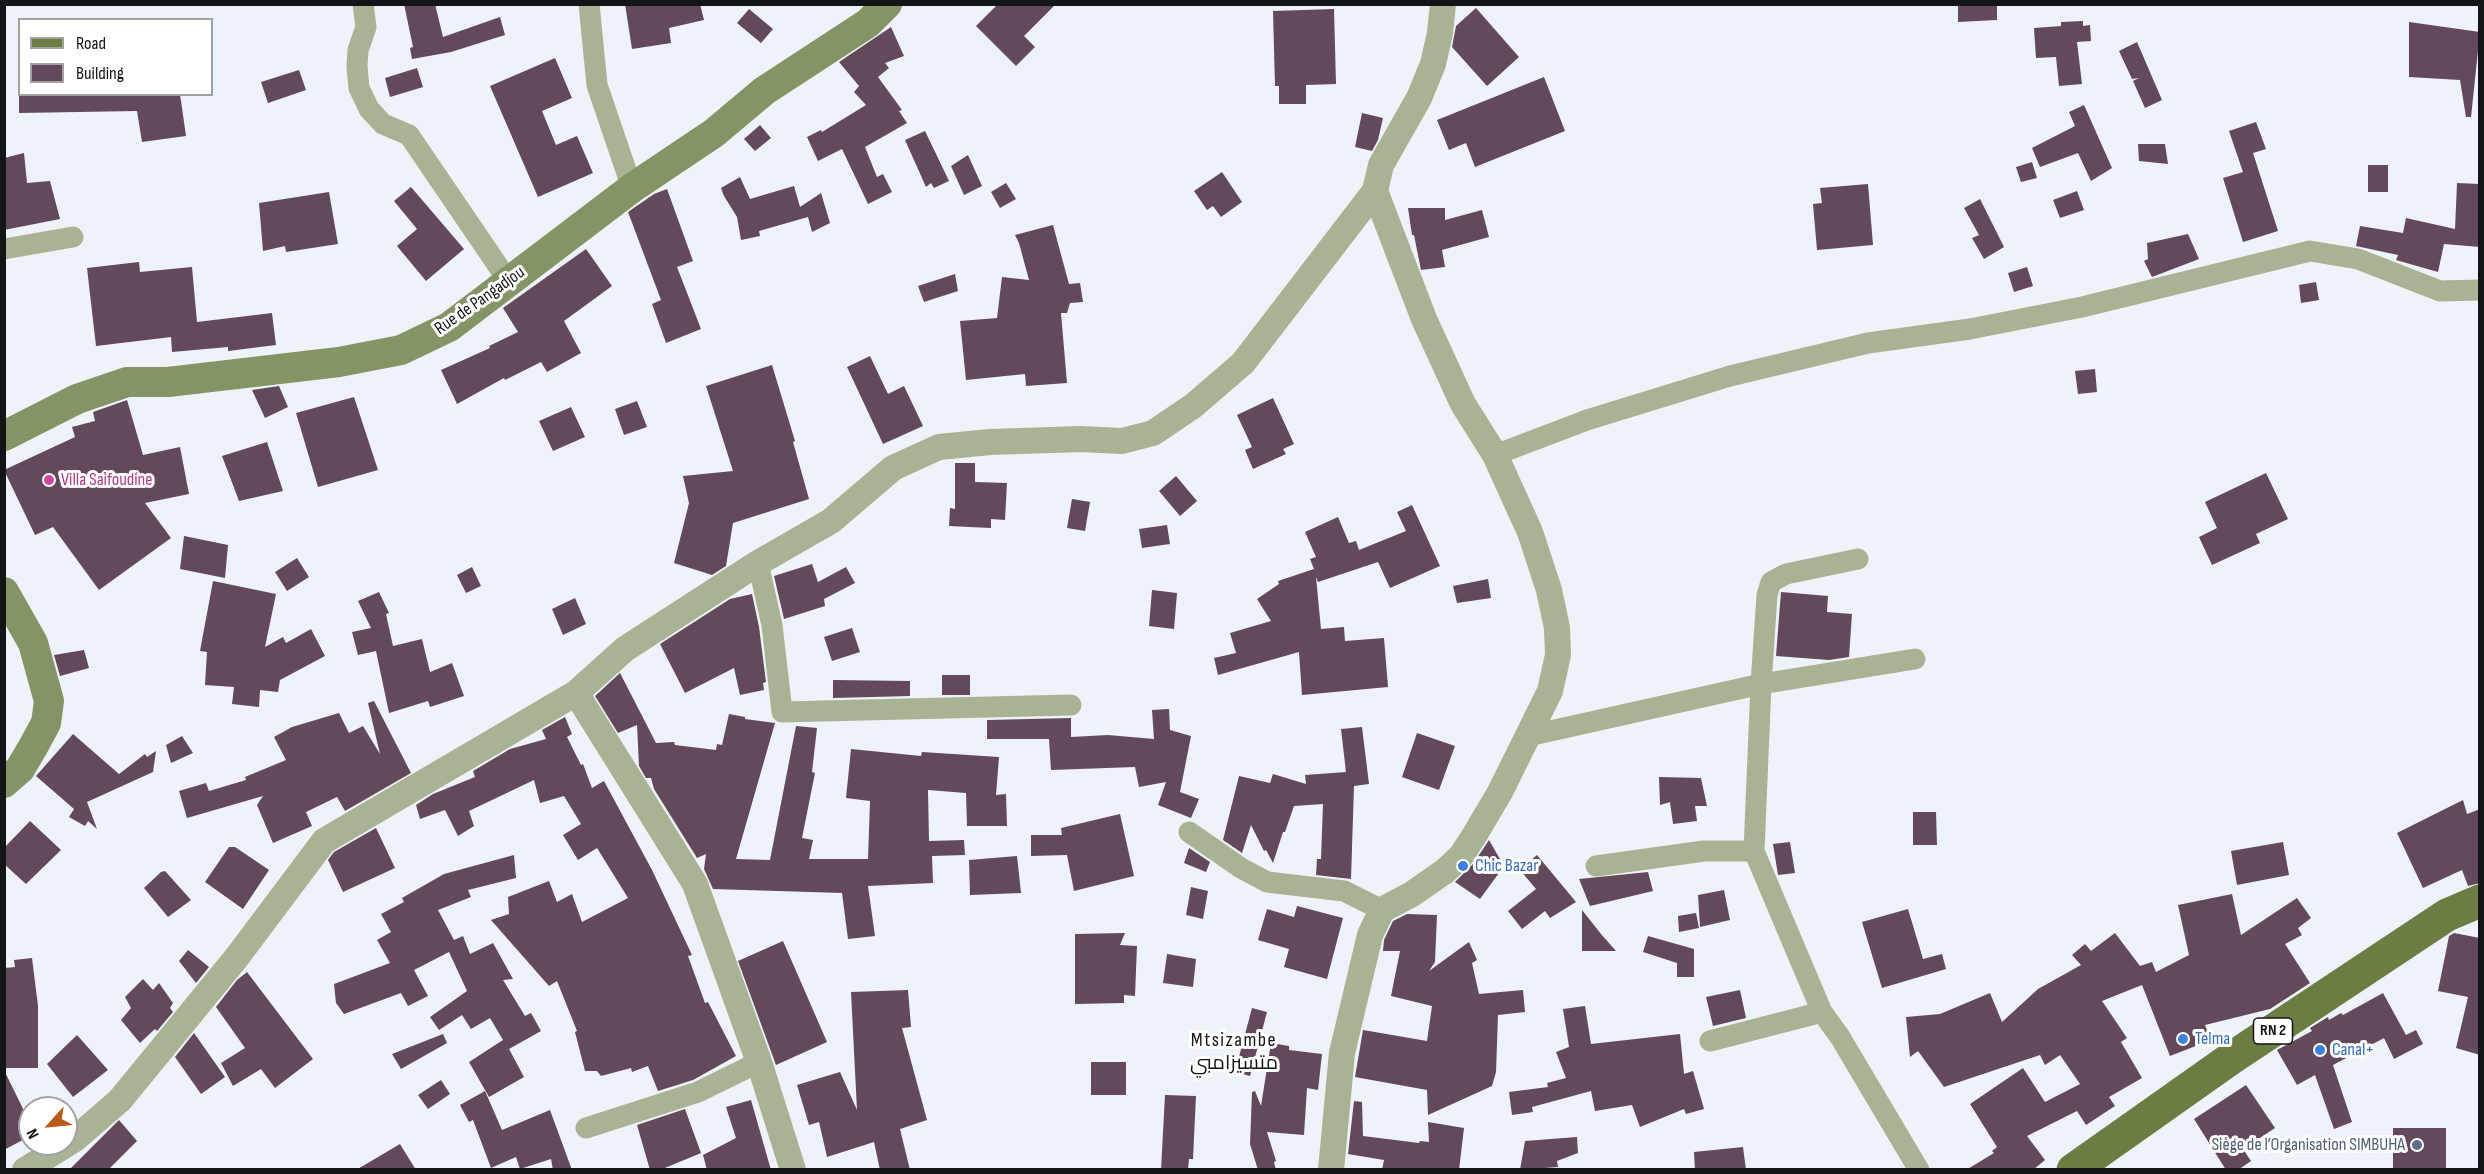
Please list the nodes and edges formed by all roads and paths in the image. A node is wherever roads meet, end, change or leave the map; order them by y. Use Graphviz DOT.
graph roads {
  1 [pos="363,4"];
  2 [pos="589,4"];
  3 [pos="887,4"];
  4 [pos="1443,4"];
  5 [pos="632,188"];
  6 [pos="1375,191"];
  7 [pos="73,237"];
  8 [pos="4,249"];
  9 [pos="509,282"];
  10 [pos="2480,290"];
  11 [pos="4,436"];
  12 [pos="1494,455"];
  13 [pos="1858,559"];
  14 [pos="758,563"];
  15 [pos="4,592"];
  16 [pos="1915,659"];
  17 [pos="1761,684"];
  18 [pos="576,693"];
  19 [pos="1071,705"];
  20 [pos="1528,736"];
  21 [pos="4,783"];
  22 [pos="1189,832"];
  23 [pos="1754,851"];
  24 [pos="1596,866"];
  25 [pos="2480,901"];
  26 [pos="1382,910"];
  27 [pos="1822,1012"];
  28 [pos="1710,1041"];
  29 [pos="759,1062"];
  30 [pos="586,1128"];
  31 [pos="24,1170"];
  32 [pos="793,1170"];
  33 [pos="1331,1170"];
  34 [pos="1919,1170"];
  35 [pos="2073,1170"];
  1 -- 9 [label="street"];
  2 -- 5 [label="street"];
  3 -- 5 [label="main road, Rue de Pangadjou"];
  4 -- 6 [label="street"];
  5 -- 9 [label="main road, Rue de Pangadjou"];
  6 -- 12 [label="street"];
  6 -- 14 [label="street"];
  7 -- 8 [label="street"];
  9 -- 11 [label="main road, Rue de Pangadjou"];
  10 -- 12 [label="street"];
  12 -- 20 [label="street"];
  13 -- 17 [label="street"];
  14 -- 18 [label="street"];
  14 -- 19 [label="street"];
  15 -- 21 [label="main road"];
  16 -- 17 [label="street"];
  17 -- 20 [label="street"];
  17 -- 23 [label="street"];
  18 -- 29 [label="street"];
  18 -- 31 [label="street"];
  20 -- 26 [label="street"];
  22 -- 26 [label="street"];
  23 -- 24 [label="street"];
  23 -- 27 [label="street"];
  25 -- 35 [label="main road, RN 2"];
  26 -- 33 [label="street"];
  27 -- 28 [label="street"];
  27 -- 34 [label="street"];
  29 -- 30 [label="street"];
  29 -- 32 [label="street"];
}
